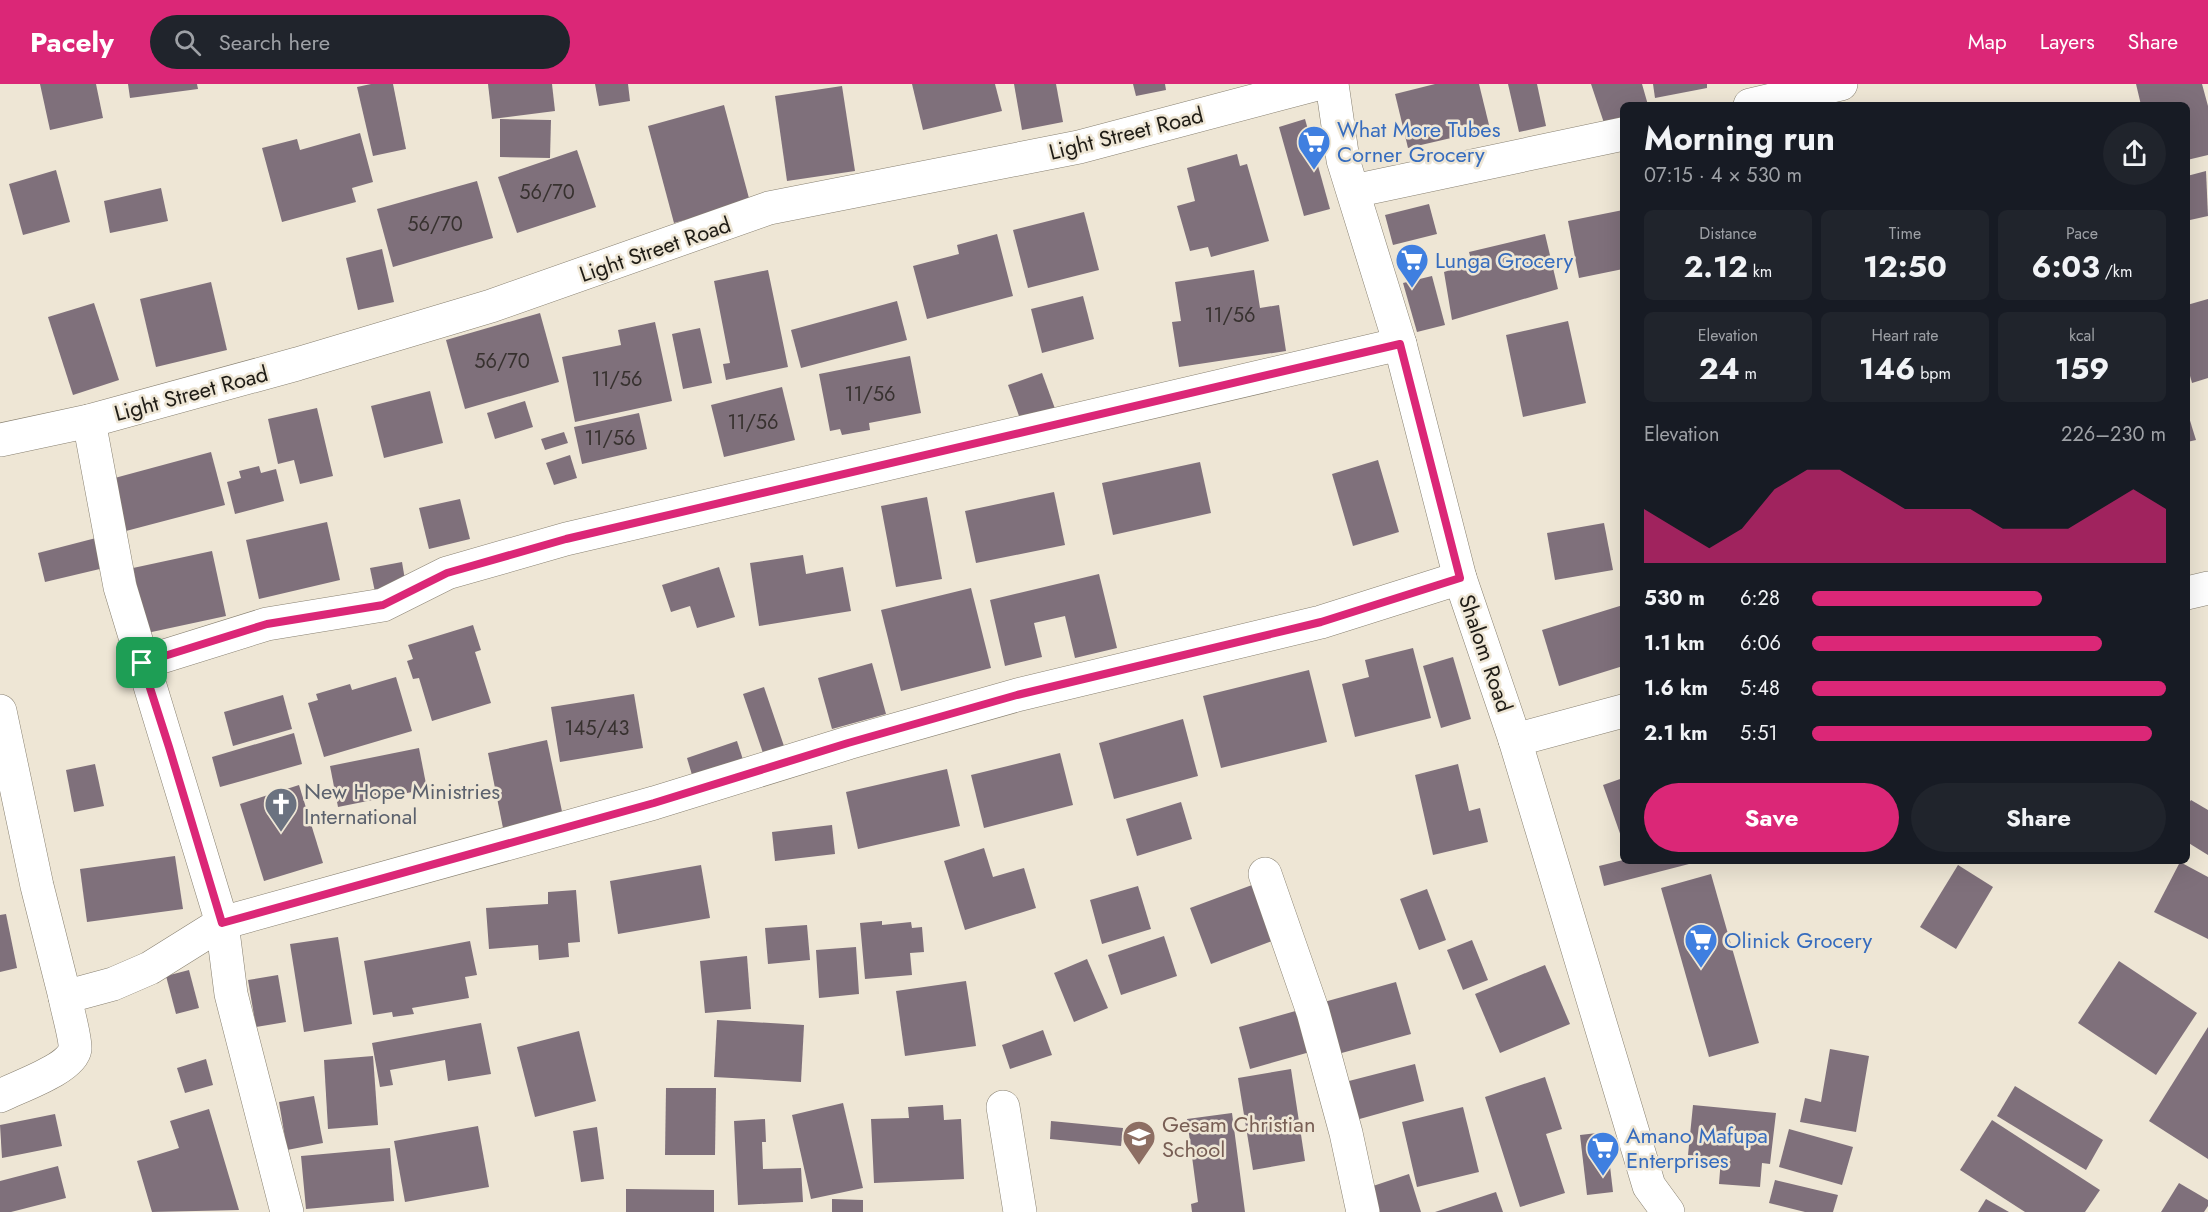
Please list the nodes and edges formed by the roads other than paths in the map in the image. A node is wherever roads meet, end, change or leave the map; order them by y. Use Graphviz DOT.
graph roads {
  1 [pos="1317,84"];
  2 [pos="1332,84"];
  3 [pos="1841,84"];
  4 [pos="1763,102"];
  5 [pos="1620,135"];
  6 [pos="1354,191"];
  7 [pos="1400,344"];
  8 [pos="89,421"];
  9 [pos="0,440"];
  10 [pos="1460,578"];
  11 [pos="2208,588"];
  12 [pos="2190,592"];
  13 [pos="142,663"];
  14 [pos="0,711"];
  15 [pos="1620,712"];
  16 [pos="1515,740"];
  17 [pos="1265,874"];
  18 [pos="222,923"];
  19 [pos="65,997"];
  20 [pos="0,1095"];
  21 [pos="1003,1107"];
  22 [pos="286,1212"];
  23 [pos="1020,1212"];
  24 [pos="1363,1212"];
  25 [pos="1668,1212"];
  1 -- 8 [label="street, Light Street Road"];
  2 -- 6 [label="street, Shalom Road"];
  3 -- 4 [label="street"];
  5 -- 6 [label="street"];
  6 -- 7 [label="street, Shalom Road"];
  7 -- 10 [label="street, Shalom Road"];
  7 -- 13 [label="street"];
  8 -- 9 [label="street, Light Street Road"];
  8 -- 13 [label="street"];
  10 -- 16 [label="street, Shalom Road"];
  10 -- 18 [label="street"];
  11 -- 12 [label="street"];
  13 -- 18 [label="street"];
  14 -- 19 [label="street"];
  15 -- 16 [label="street"];
  16 -- 25 [label="street, Shalom Road"];
  17 -- 24 [label="street"];
  18 -- 19 [label="street"];
  18 -- 22 [label="street"];
  19 -- 20 [label="street"];
  21 -- 23 [label="street"];
}
